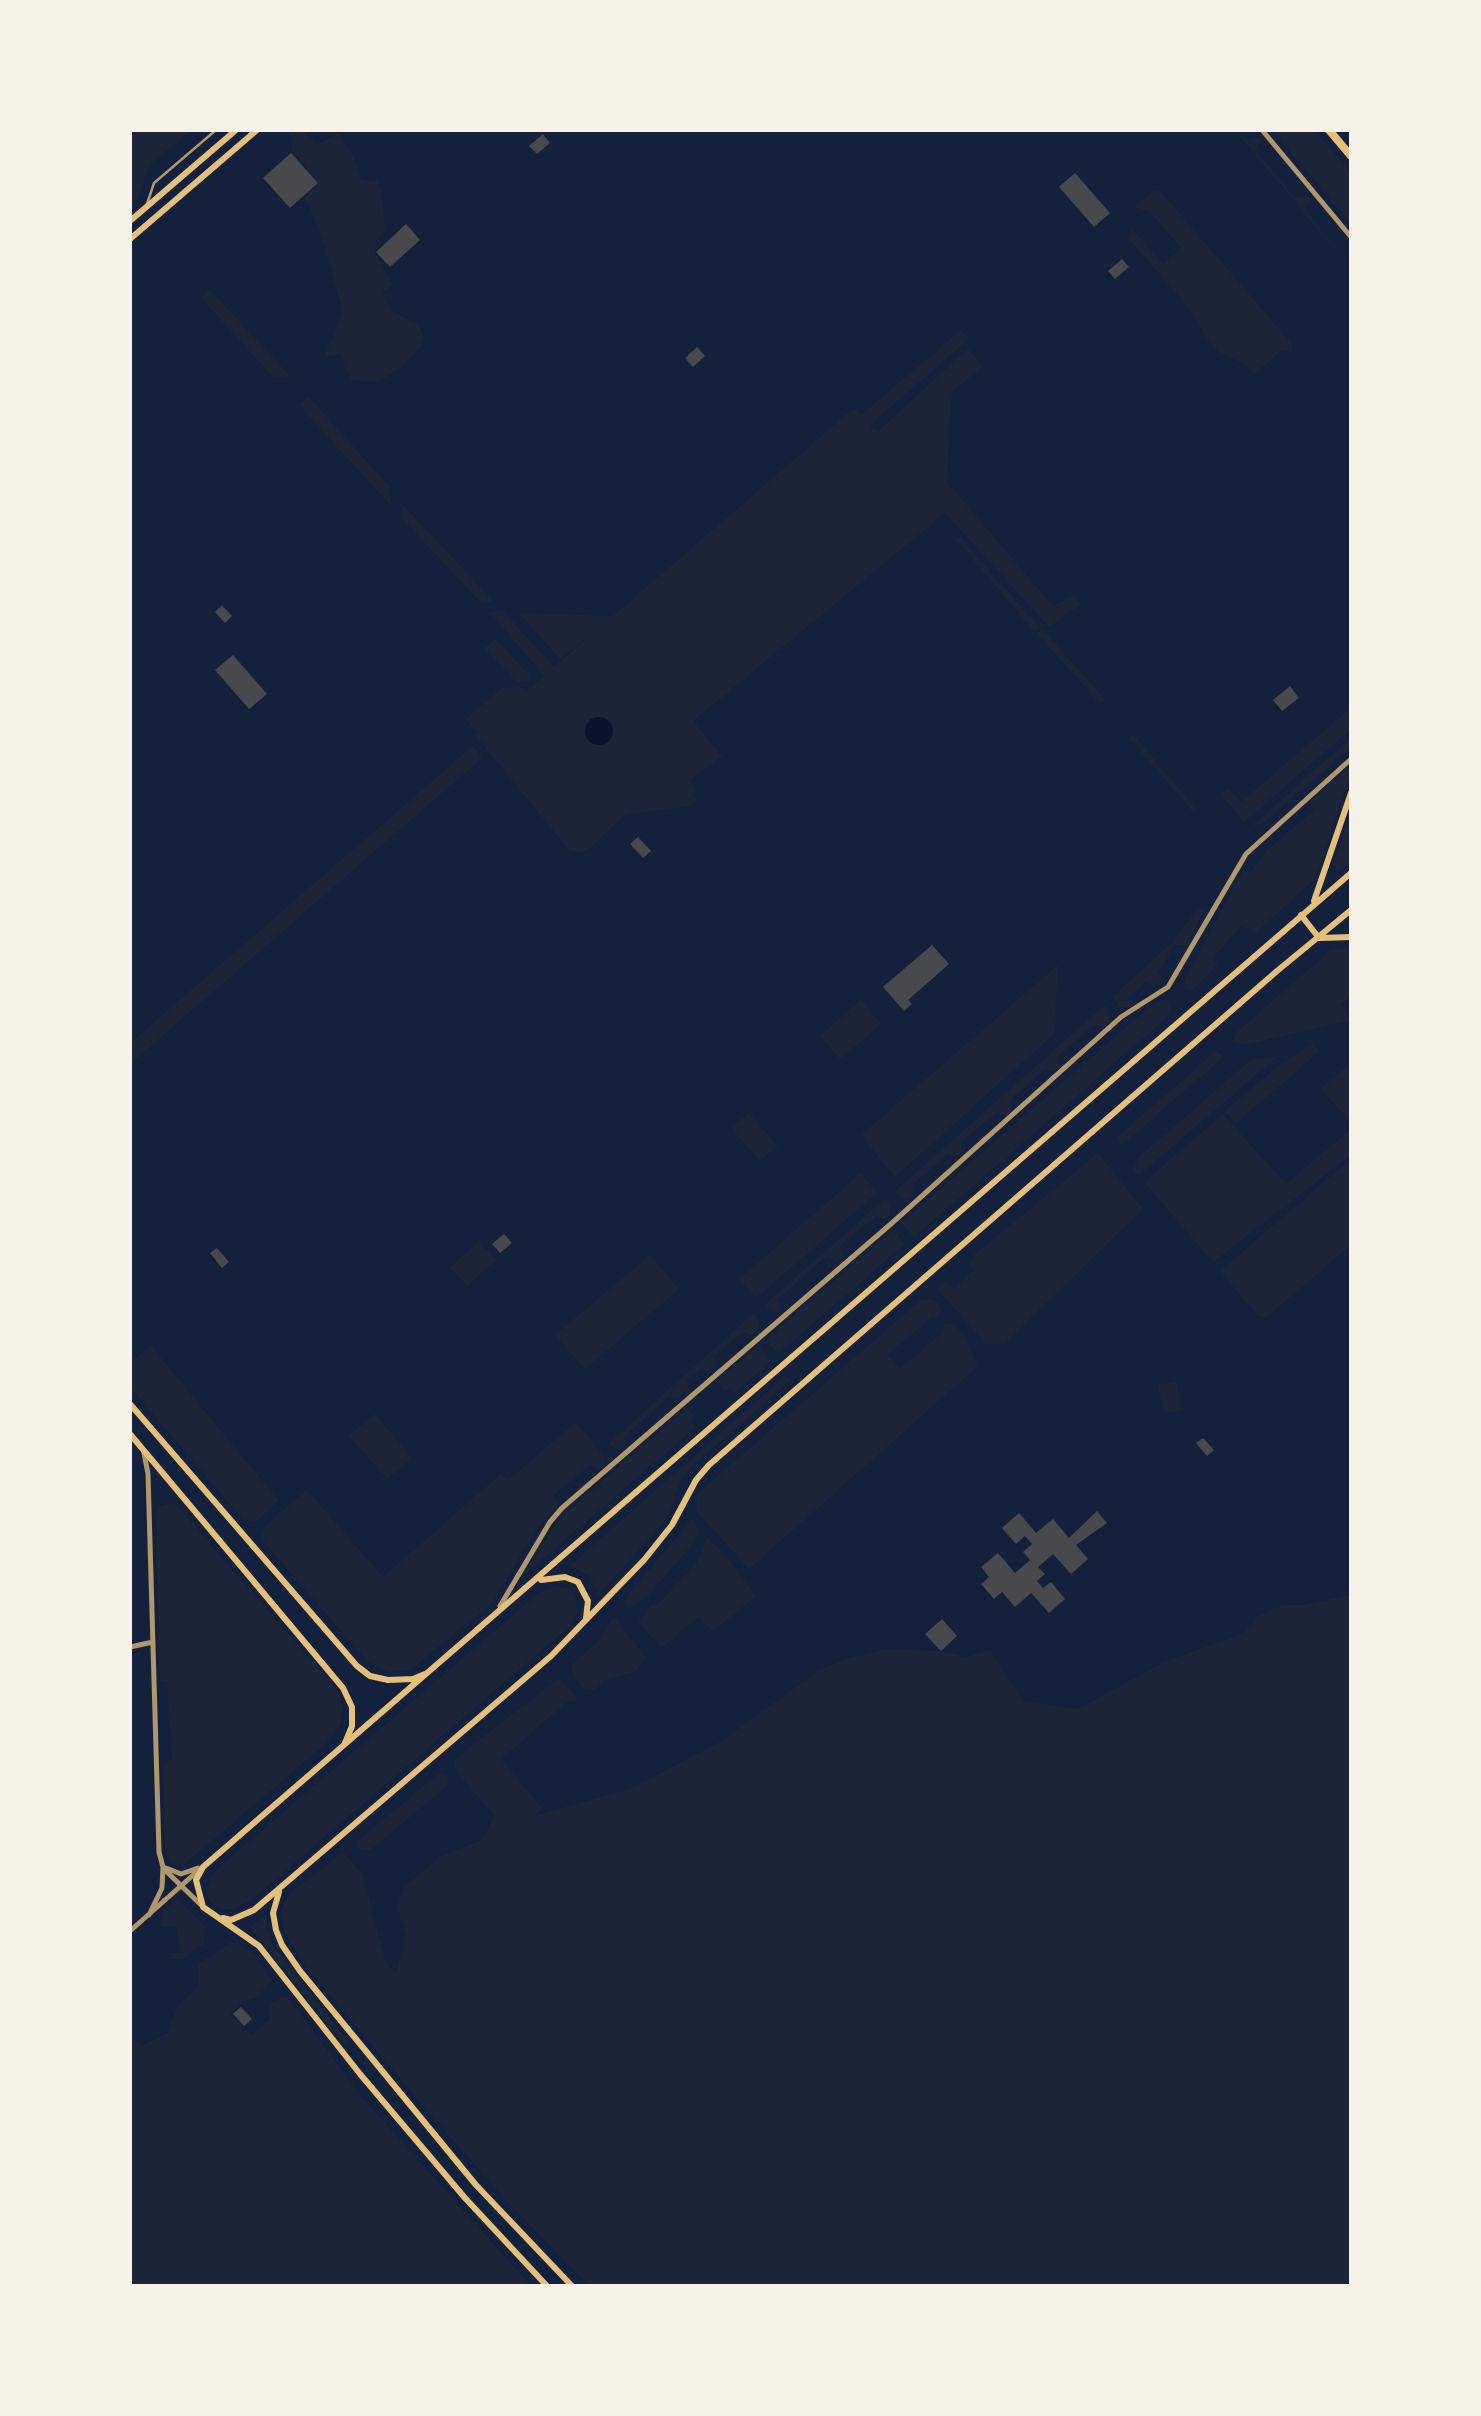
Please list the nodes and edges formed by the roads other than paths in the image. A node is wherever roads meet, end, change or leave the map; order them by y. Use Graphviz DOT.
graph roads {
  1 [pos="216,130"];
  2 [pos="236,130"];
  3 [pos="257,130"];
  4 [pos="1262,130"];
  5 [pos="1329,130"];
  6 [pos="1351,156"];
  7 [pos="146,208"];
  8 [pos="130,221"];
  9 [pos="1351,237"];
  10 [pos="130,239"];
  11 [pos="1351,760"];
  12 [pos="1351,793"];
  13 [pos="1351,873"];
  14 [pos="1314,903"];
  15 [pos="1351,910"];
  16 [pos="1301,915"];
  17 [pos="1351,937"];
  18 [pos="1319,938"];
  19 [pos="130,1404"];
  20 [pos="130,1434"];
  21 [pos="144,1450"];
  22 [pos="536,1582"];
  23 [pos="494,1618"];
  24 [pos="584,1624"];
  25 [pos="153,1642"];
  26 [pos="130,1647"];
  27 [pos="431,1672"];
  28 [pos="345,1744"];
  29 [pos="164,1867"];
  30 [pos="203,1867"];
  31 [pos="180,1887"];
  32 [pos="282,1887"];
  33 [pos="204,1906"];
  34 [pos="150,1915"];
  35 [pos="216,1916"];
  36 [pos="130,1930"];
  37 [pos="547,2286"];
  38 [pos="572,2286"];
  1 -- 7 [label="lane"];
  2 -- 7 [label="main road"];
  3 -- 10 [label="main road"];
  4 -- 9 [label="street"];
  5 -- 6 [label="main road"];
  7 -- 8 [label="main road"];
  11 -- 23 [label="street"];
  12 -- 14 [label="main road"];
  13 -- 14 [label="main road"];
  14 -- 16 [label="main road"];
  15 -- 18 [label="main road"];
  16 -- 18 [label="main road"];
  16 -- 22 [label="main road"];
  17 -- 18 [label="main road"];
  18 -- 24 [label="main road"];
  19 -- 27 [label="main road"];
  20 -- 21 [label="main road"];
  21 -- 25 [label="street"];
  21 -- 28 [label="main road"];
  22 -- 23 [label="main road"];
  22 -- 24 [label="main road"];
  23 -- 27 [label="main road"];
  24 -- 32 [label="main road"];
  25 -- 26 [label="street"];
  25 -- 29 [label="street"];
  27 -- 28 [label="main road"];
  28 -- 30 [label="main road"];
  29 -- 30 [label="street"];
  29 -- 31 [label="street"];
  29 -- 34 [label="street"];
  30 -- 31 [label="street"];
  30 -- 33 [label="main road"];
  31 -- 33 [label="street"];
  31 -- 34 [label="street"];
  32 -- 35 [label="main road"];
  32 -- 38 [label="main road"];
  33 -- 35 [label="main road"];
  34 -- 36 [label="street"];
  35 -- 37 [label="main road"];
}
